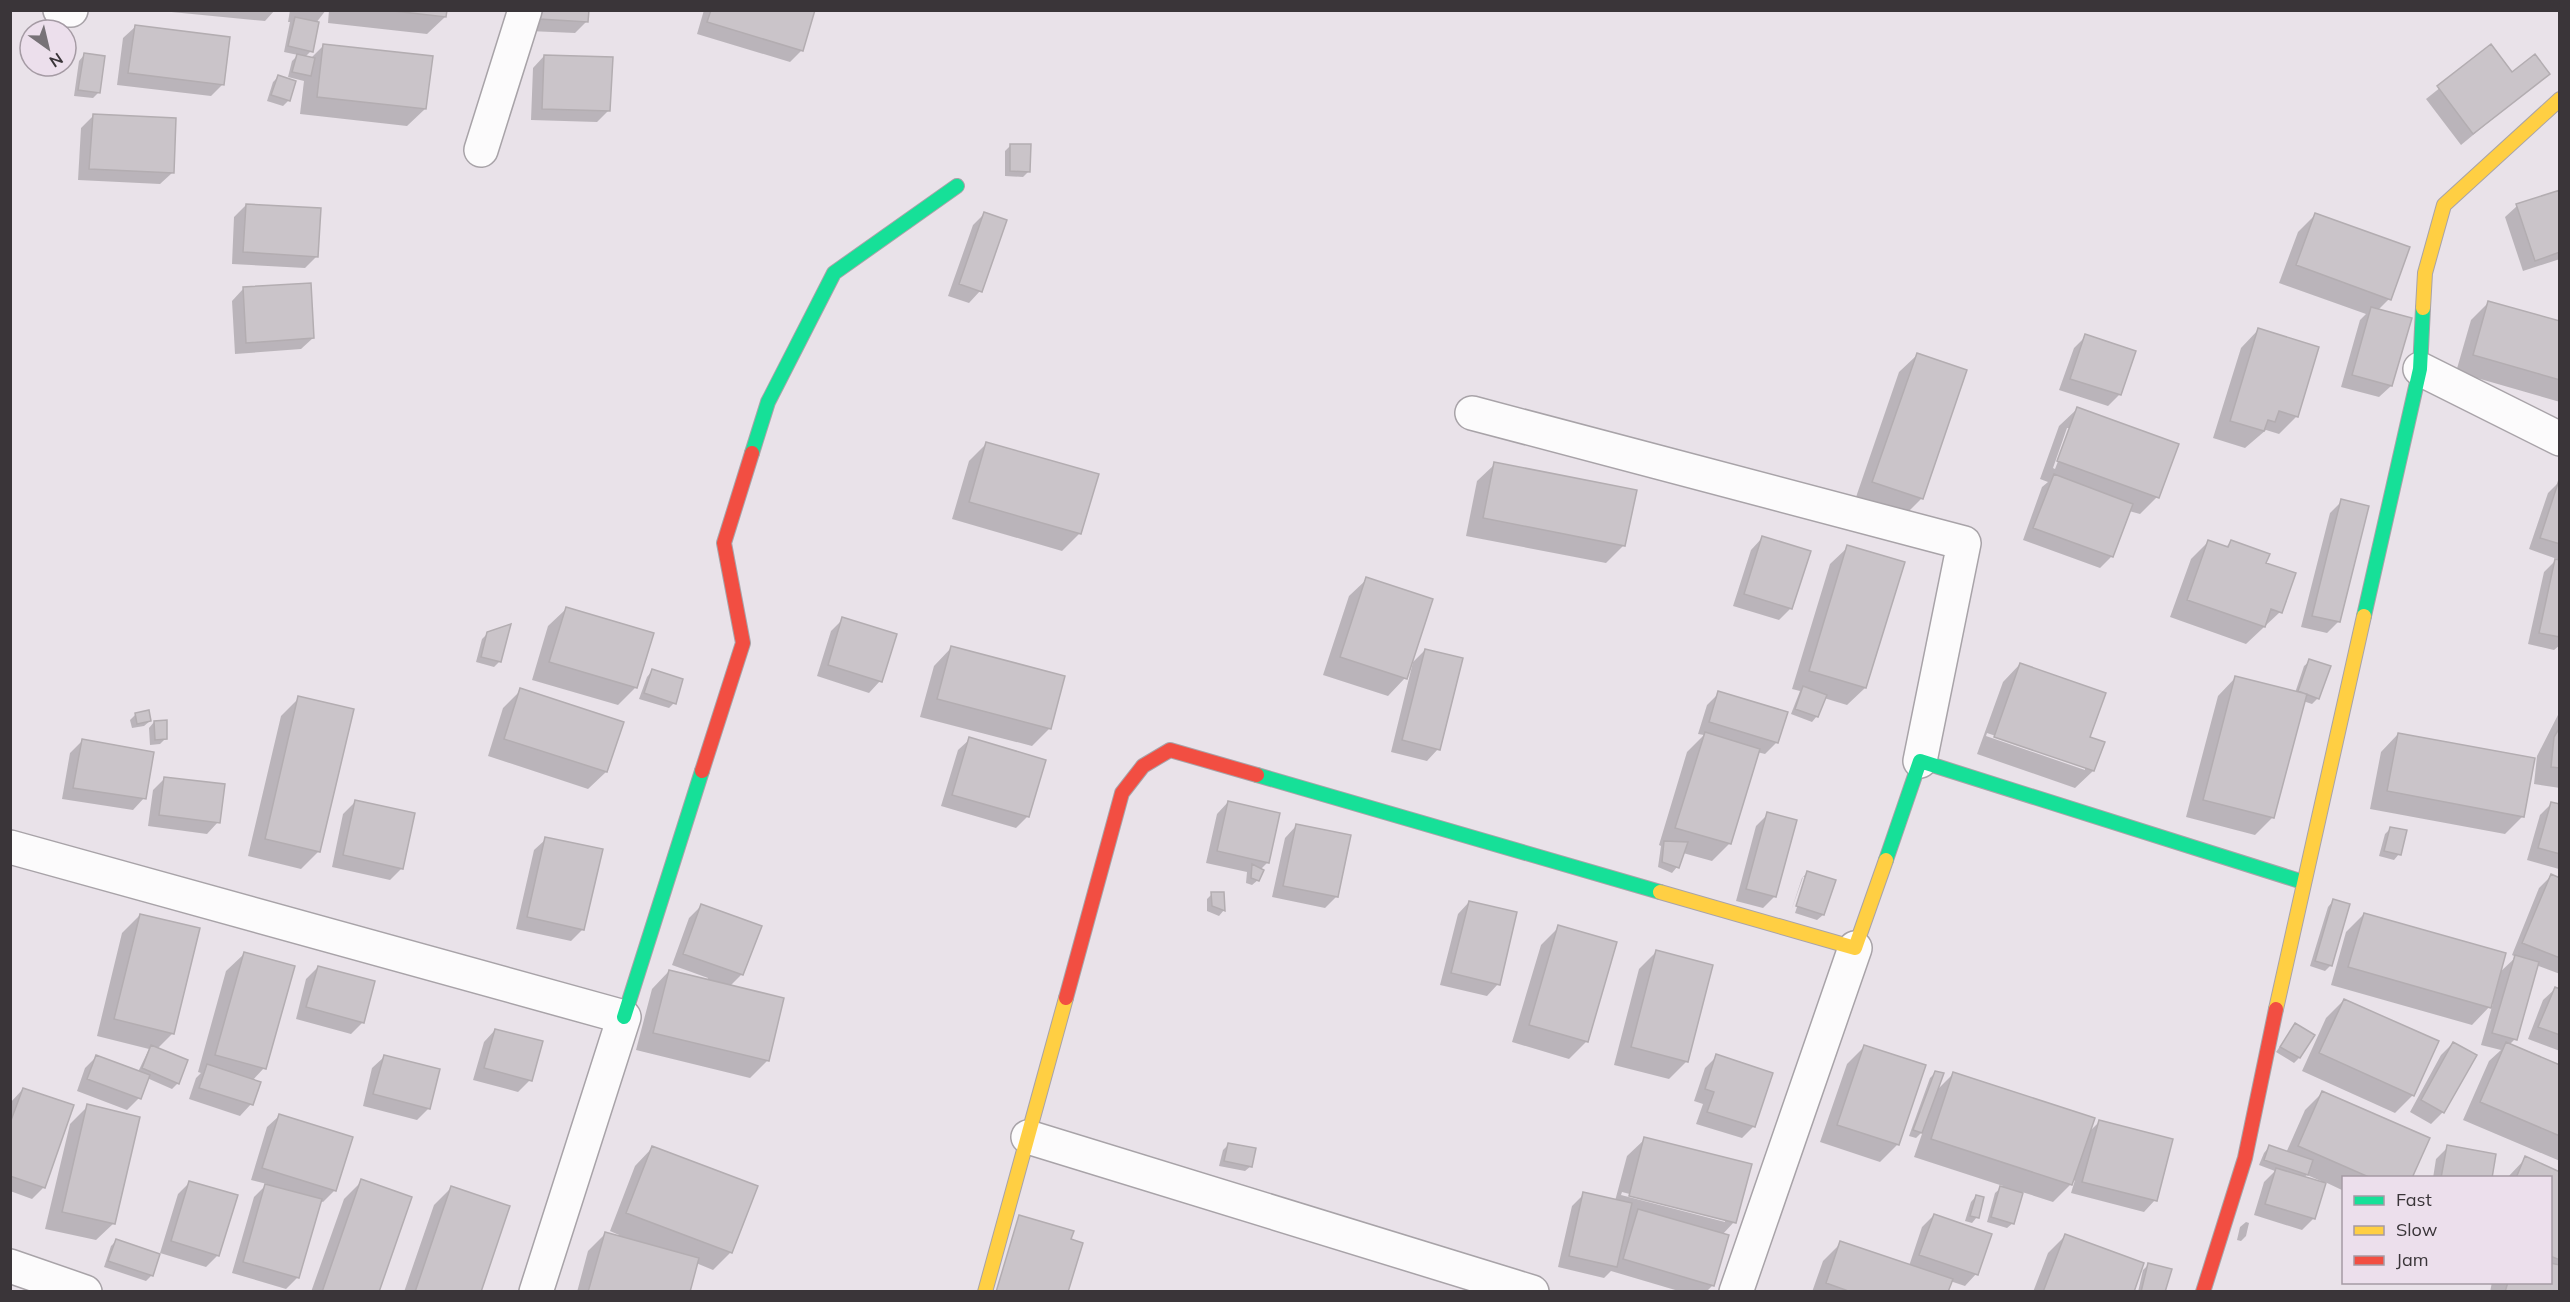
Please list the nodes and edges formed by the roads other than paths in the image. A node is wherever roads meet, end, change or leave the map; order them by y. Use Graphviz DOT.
graph roads {
  1 [pos="60,10"];
  2 [pos="70,10"];
  3 [pos="525,10"];
  4 [pos="2559,99"];
  5 [pos="482,150"];
  6 [pos="957,186"];
  7 [pos="2420,369"];
  8 [pos="1472,413"];
  9 [pos="2559,439"];
  10 [pos="1920,761"];
  11 [pos="10,847"];
  12 [pos="2303,882"];
  13 [pos="1855,948"];
  14 [pos="624,1017"];
  15 [pos="1028,1137"];
  16 [pos="10,1266"];
  17 [pos="85,1292"];
  18 [pos="536,1292"];
  19 [pos="985,1292"];
  20 [pos="1532,1292"];
  21 [pos="1736,1292"];
  22 [pos="2203,1292"];
  1 -- 2 [label="street"];
  3 -- 5 [label="street"];
  4 -- 7 [label="street"];
  6 -- 14 [label="street"];
  7 -- 9 [label="street"];
  7 -- 12 [label="street"];
  8 -- 10 [label="street"];
  10 -- 12 [label="street"];
  10 -- 13 [label="street"];
  11 -- 14 [label="street"];
  12 -- 22 [label="street"];
  13 -- 15 [label="street"];
  13 -- 21 [label="street"];
  14 -- 18 [label="street"];
  15 -- 19 [label="street"];
  15 -- 20 [label="street"];
  16 -- 17 [label="street"];
}
